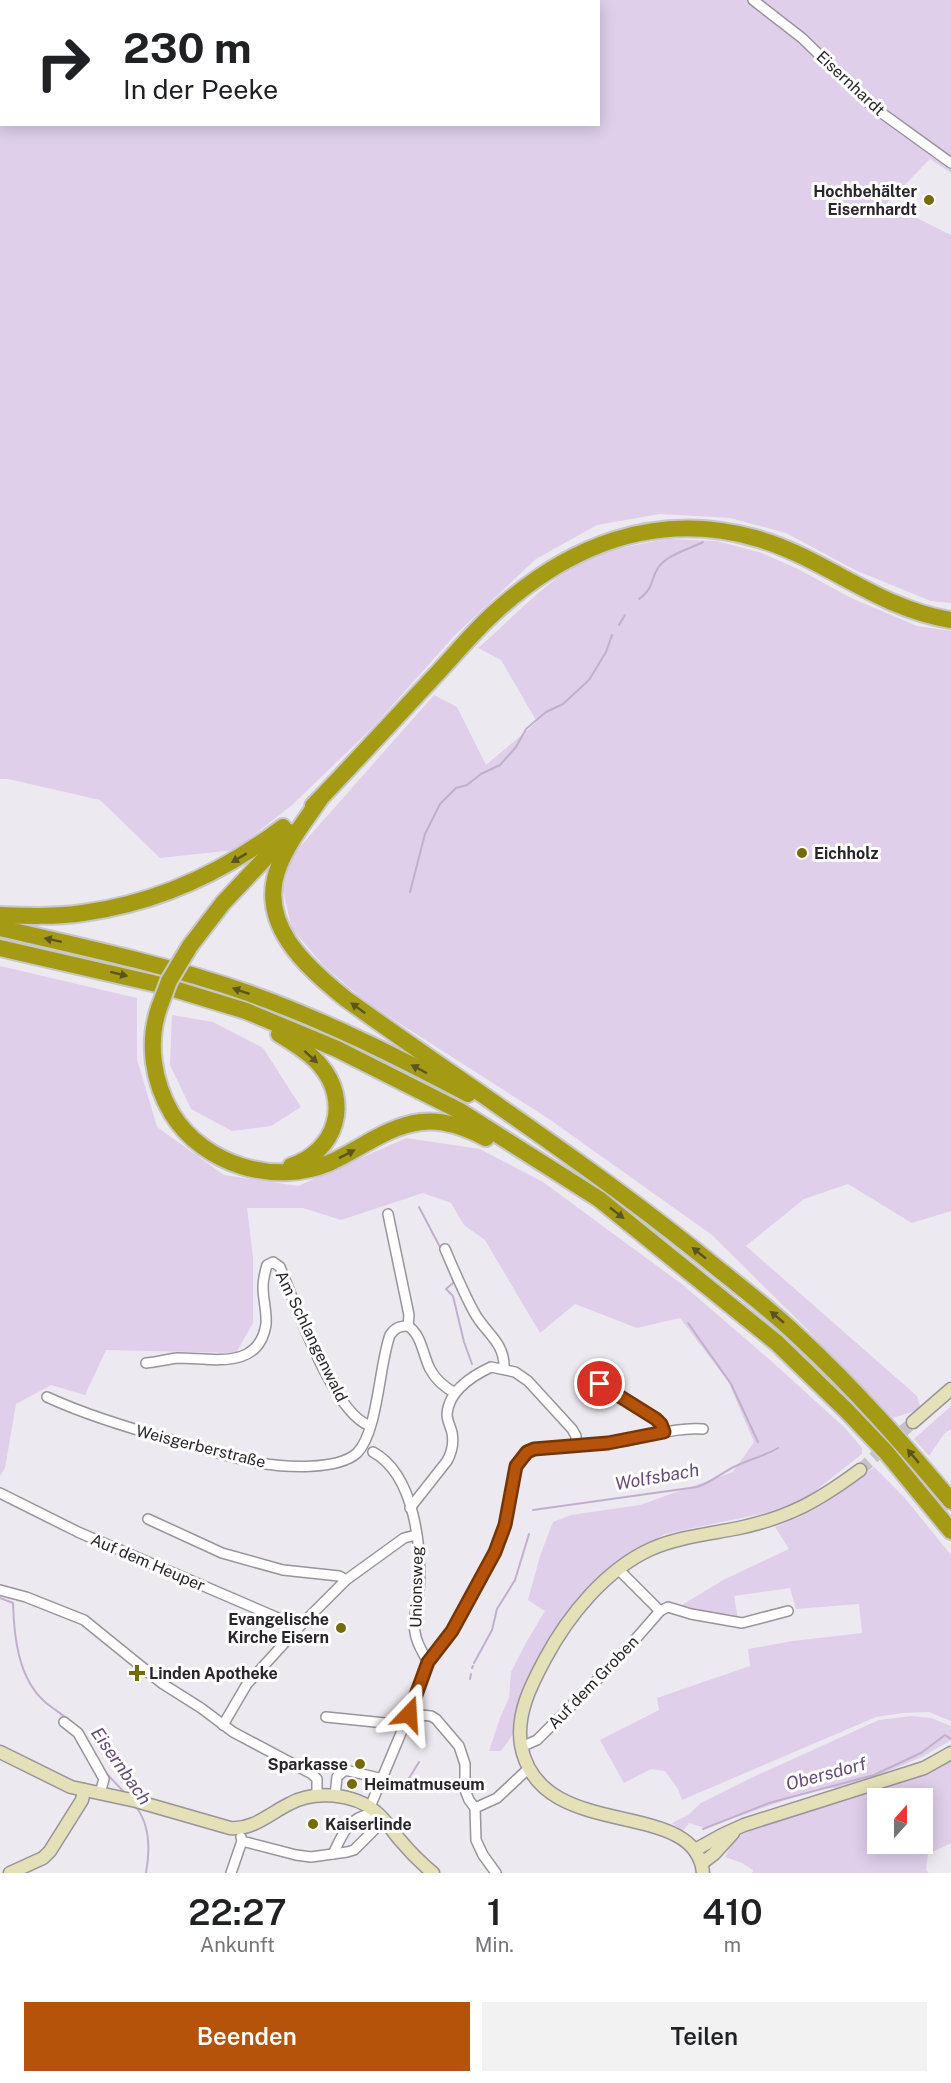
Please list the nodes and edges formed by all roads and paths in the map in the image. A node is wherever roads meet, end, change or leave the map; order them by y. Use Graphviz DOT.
graph roads {
  1 [pos="753,0"];
  2 [pos="951,163"];
  3 [pos="951,620"];
  4 [pos="320,799"];
  5 [pos="0,915"];
  6 [pos="0,928"];
  7 [pos="0,948"];
  8 [pos="246,1011"];
  9 [pos="543,1139"];
  10 [pos="271,1172"];
  11 [pos="569,1179"];
  12 [pos="388,1214"];
  13 [pos="445,1249"];
  14 [pos="408,1326"];
  15 [pos="146,1363"];
  16 [pos="504,1368"];
  17 [pos="594,1377"];
  18 [pos="951,1389"];
  19 [pos="455,1393"];
  20 [pos="46,1397"];
  21 [pos="913,1422"];
  22 [pos="370,1426"];
  23 [pos="703,1429"];
  24 [pos="664,1432"];
  25 [pos="576,1446"];
  26 [pos="373,1452"];
  27 [pos="860,1470"];
  28 [pos="0,1493"];
  29 [pos="951,1501"];
  30 [pos="410,1508"];
  31 [pos="147,1519"];
  32 [pos="946,1525"];
  33 [pos="416,1535"];
  34 [pos="619,1570"];
  35 [pos="346,1580"];
  36 [pos="0,1590"];
  37 [pos="660,1611"];
  38 [pos="788,1611"];
  39 [pos="299,1627"];
  40 [pos="428,1662"];
  41 [pos="409,1714"];
  42 [pos="326,1717"];
  43 [pos="64,1722"];
  44 [pos="223,1725"];
  45 [pos="405,1725"];
  46 [pos="521,1747"];
  47 [pos="0,1752"];
  48 [pos="951,1753"];
  49 [pos="529,1768"];
  50 [pos="383,1779"];
  51 [pos="84,1790"];
  52 [pos="100,1793"];
  53 [pos="317,1794"];
  54 [pos="334,1796"];
  55 [pos="475,1808"];
  56 [pos="377,1813"];
  57 [pos="736,1829"];
  58 [pos="240,1835"];
  59 [pos="695,1850"];
  60 [pos="333,1854"];
  61 [pos="703,1868"];
  62 [pos="10,1873"];
  63 [pos="231,1873"];
  64 [pos="433,1873"];
  65 [pos="496,1873"];
  1 -- 2 [label="street, Eisernhardt"];
  3 -- 4 [label="highway"];
  4 -- 5 [label="highway, one-way"];
  9 -- 4 [label="highway, one-way"];
  4 -- 10 [label="highway, bridge"];
  9 -- 6 [label="highway, one-way"];
  7 -- 8 [label="highway, one-way"];
  8 -- 10 [label="highway, one-way"];
  8 -- 11 [label="highway"];
  29 -- 9 [label="highway, one-way"];
  10 -- 11 [label="highway, one-way"];
  11 -- 32 [label="highway, one-way"];
  12 -- 14 [label="street"];
  13 -- 16 [label="street"];
  14 -- 19 [label="street"];
  14 -- 22 [label="street, Weisgerberstraße"];
  15 -- 22 [label="street, Am Schlangenwald"];
  16 -- 19 [label="street"];
  16 -- 25 [label="street"];
  17 -- 24 [label="street"];
  18 -- 21 [label="main road"];
  19 -- 30 [label="street"];
  20 -- 22 [label="street, Weisgerberstraße"];
  23 -- 24 [label="street"];
  24 -- 25 [label="street"];
  25 -- 40 [label="street"];
  26 -- 30 [label="street, Unionsweg"];
  27 -- 34 [label="main road"];
  28 -- 39 [label="street, Auf dem Heuper"];
  30 -- 33 [label="street, Unionsweg"];
  31 -- 35 [label="street"];
  33 -- 35 [label="street"];
  33 -- 40 [label="street, Unionsweg"];
  34 -- 37 [label="street"];
  34 -- 46 [label="main road"];
  35 -- 39 [label="street"];
  36 -- 44 [label="street"];
  37 -- 38 [label="street"];
  37 -- 46 [label="street, Auf dem Groben"];
  39 -- 44 [label="street"];
  40 -- 41 [label="street"];
  41 -- 45 [label="street"];
  41 -- 55 [label="street"];
  42 -- 45 [label="street"];
  43 -- 52 [label="street"];
  44 -- 53 [label="street"];
  45 -- 50 [label="street"];
  46 -- 49 [label="main road"];
  47 -- 51 [label="main road"];
  48 -- 57 [label="main road"];
  49 -- 55 [label="street"];
  49 -- 59 [label="main road"];
  50 -- 54 [label="street"];
  50 -- 56 [label="street"];
  51 -- 52 [label="main road"];
  51 -- 62 [label="main road"];
  52 -- 58 [label="main road"];
  53 -- 54 [label="main road"];
  53 -- 58 [label="main road"];
  54 -- 56 [label="main road"];
  55 -- 65 [label="street"];
  56 -- 60 [label="street"];
  56 -- 60 [label="street"];
  56 -- 64 [label="main road"];
  57 -- 59 [label="main road"];
  57 -- 61 [label="main road"];
  58 -- 60 [label="street"];
  58 -- 63 [label="street"];
  59 -- 61 [label="main road"];
}
